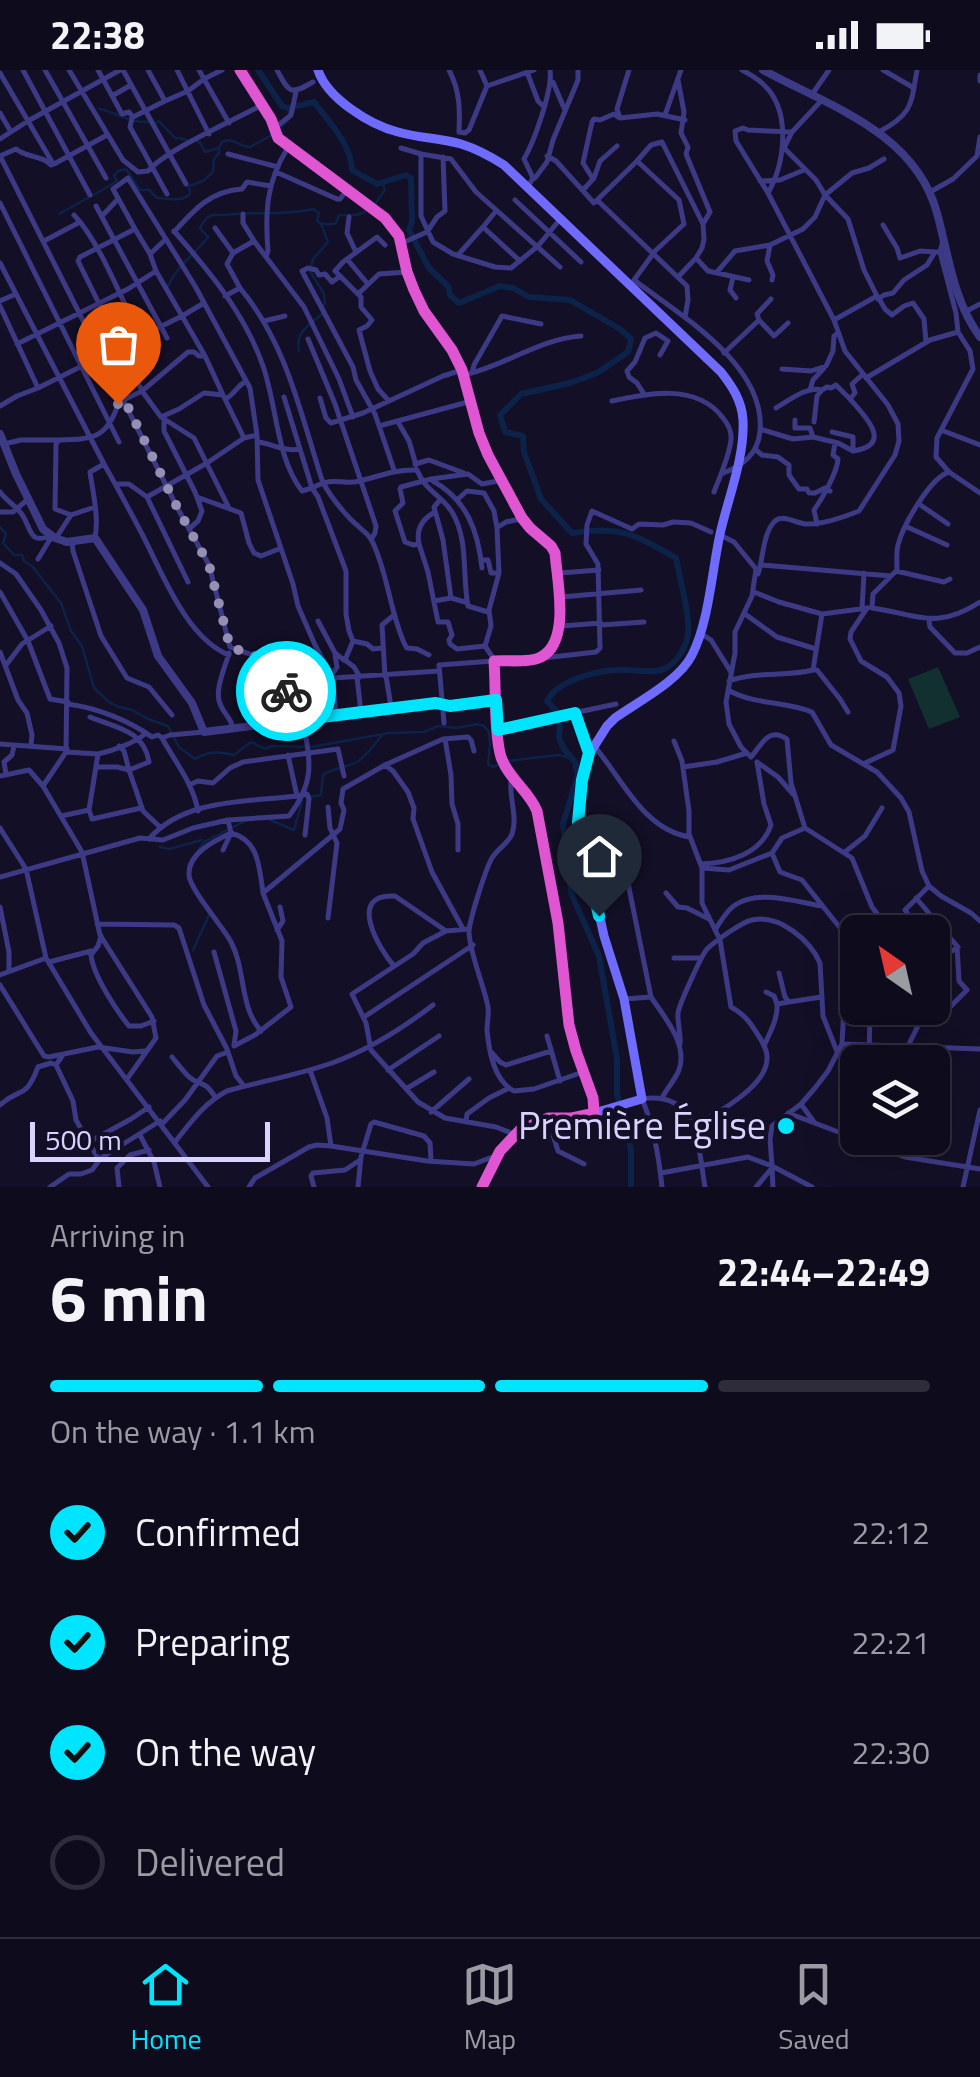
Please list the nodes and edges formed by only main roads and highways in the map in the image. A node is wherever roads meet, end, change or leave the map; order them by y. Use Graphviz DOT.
graph roads {
  1 [pos="240,70"];
  2 [pos="318,70"];
  3 [pos="595,1108"];
  4 [pos="482,1187"];
  1 -- 3 [label="highway"];
  2 -- 3 [label="main road"];
  3 -- 4 [label="highway"];
}
